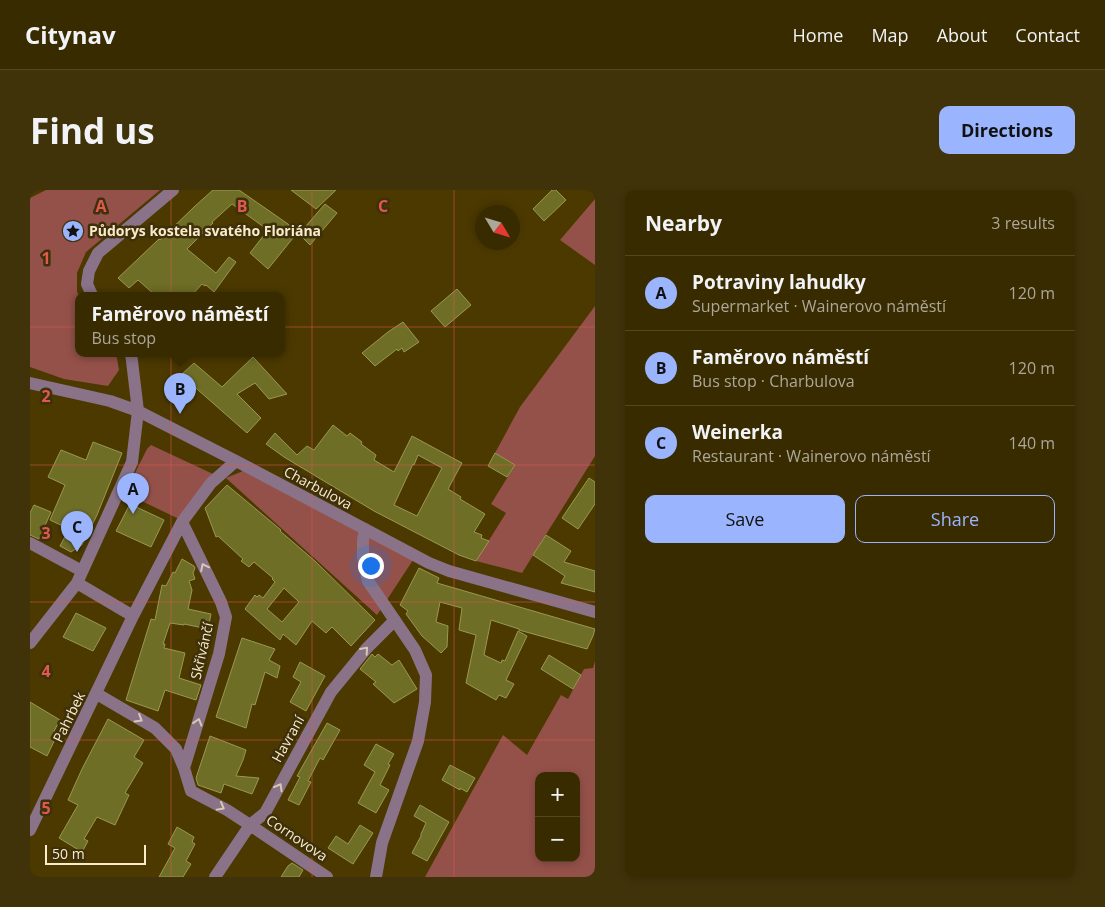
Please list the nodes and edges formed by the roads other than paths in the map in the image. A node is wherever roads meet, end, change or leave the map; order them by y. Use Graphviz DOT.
graph roads {
  1 [pos="173,190"];
  2 [pos="91,292"];
  3 [pos="131,357"];
  4 [pos="30,383"];
  5 [pos="138,411"];
  6 [pos="236,461"];
  7 [pos="182,522"];
  8 [pos="365,530"];
  9 [pos="30,543"];
  10 [pos="80,577"];
  11 [pos="595,612"];
  12 [pos="133,616"];
  13 [pos="394,620"];
  14 [pos="30,643"];
  15 [pos="97,694"];
  16 [pos="184,768"];
  17 [pos="250,825"];
  18 [pos="30,830"];
  19 [pos="215,877"];
  20 [pos="327,877"];
  21 [pos="376,877"];
  1 -- 2 [label="street"];
  3 -- 5 [label="street"];
  4 -- 5 [label="street, Charbulova"];
  5 -- 6 [label="street, Charbulova"];
  5 -- 10 [label="street"];
  6 -- 7 [label="street, Pahrbek"];
  6 -- 8 [label="street, Charbulova"];
  7 -- 12 [label="street, Pahrbek"];
  16 -- 7 [label="street, Skřivánčí, one-way"];
  8 -- 11 [label="street, Charbulova"];
  8 -- 13 [label="street"];
  9 -- 10 [label="street"];
  10 -- 12 [label="street"];
  10 -- 14 [label="street"];
  12 -- 15 [label="street, Pahrbek"];
  17 -- 13 [label="street, Havraní, one-way"];
  13 -- 21 [label="street"];
  15 -- 16 [label="street, one-way"];
  15 -- 18 [label="street, Pahrbek"];
  16 -- 17 [label="street, Cornovova, one-way"];
  17 -- 19 [label="street, Havraní"];
  17 -- 20 [label="street, Cornovova"];
}
